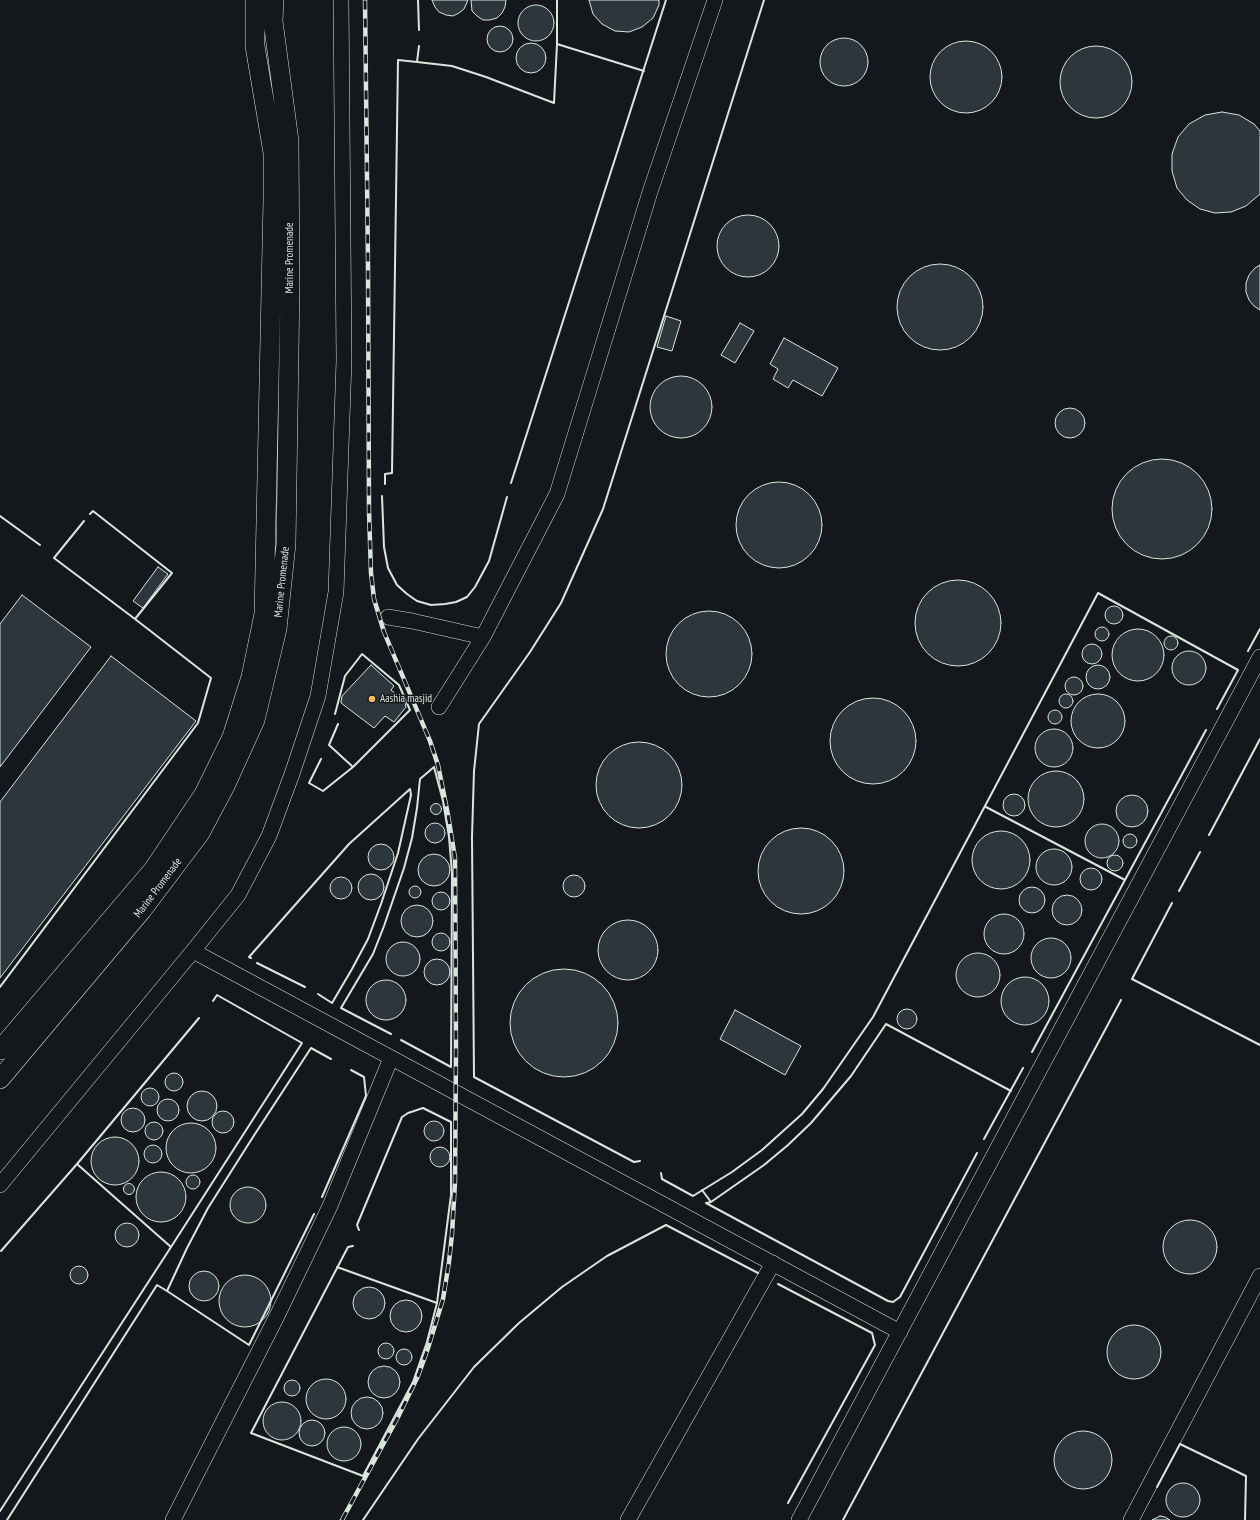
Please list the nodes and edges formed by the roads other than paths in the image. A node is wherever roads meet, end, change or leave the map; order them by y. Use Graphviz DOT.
graph roads {
  1 [pos="255,0"];
  2 [pos="274,0"];
  3 [pos="341,0"];
  4 [pos="715,0"];
  5 [pos="388,617"];
  6 [pos="483,637"];
  7 [pos="1260,657"];
  8 [pos="439,707"];
  9 [pos="193,951"];
  10 [pos="0,1050"];
  11 [pos="391,1058"];
  12 [pos="0,1079"];
  13 [pos="0,1185"];
  14 [pos="772,1263"];
  15 [pos="1260,1276"];
  16 [pos="900,1332"];
  17 [pos="173,1520"];
  18 [pos="628,1520"];
  19 [pos="799,1520"];
  20 [pos="1131,1520"];
  1 -- 10 [label="main road, Marine Promenade"];
  2 -- 12 [label="main road, Marine Promenade"];
  3 -- 9 [label="street"];
  4 -- 6 [label="street"];
  5 -- 6 [label="street"];
  6 -- 8 [label="street"];
  7 -- 16 [label="street"];
  9 -- 11 [label="street"];
  9 -- 13 [label="street"];
  11 -- 14 [label="street"];
  11 -- 17 [label="street"];
  14 -- 16 [label="street"];
  14 -- 18 [label="street"];
  15 -- 20 [label="street"];
  16 -- 19 [label="street"];
}
